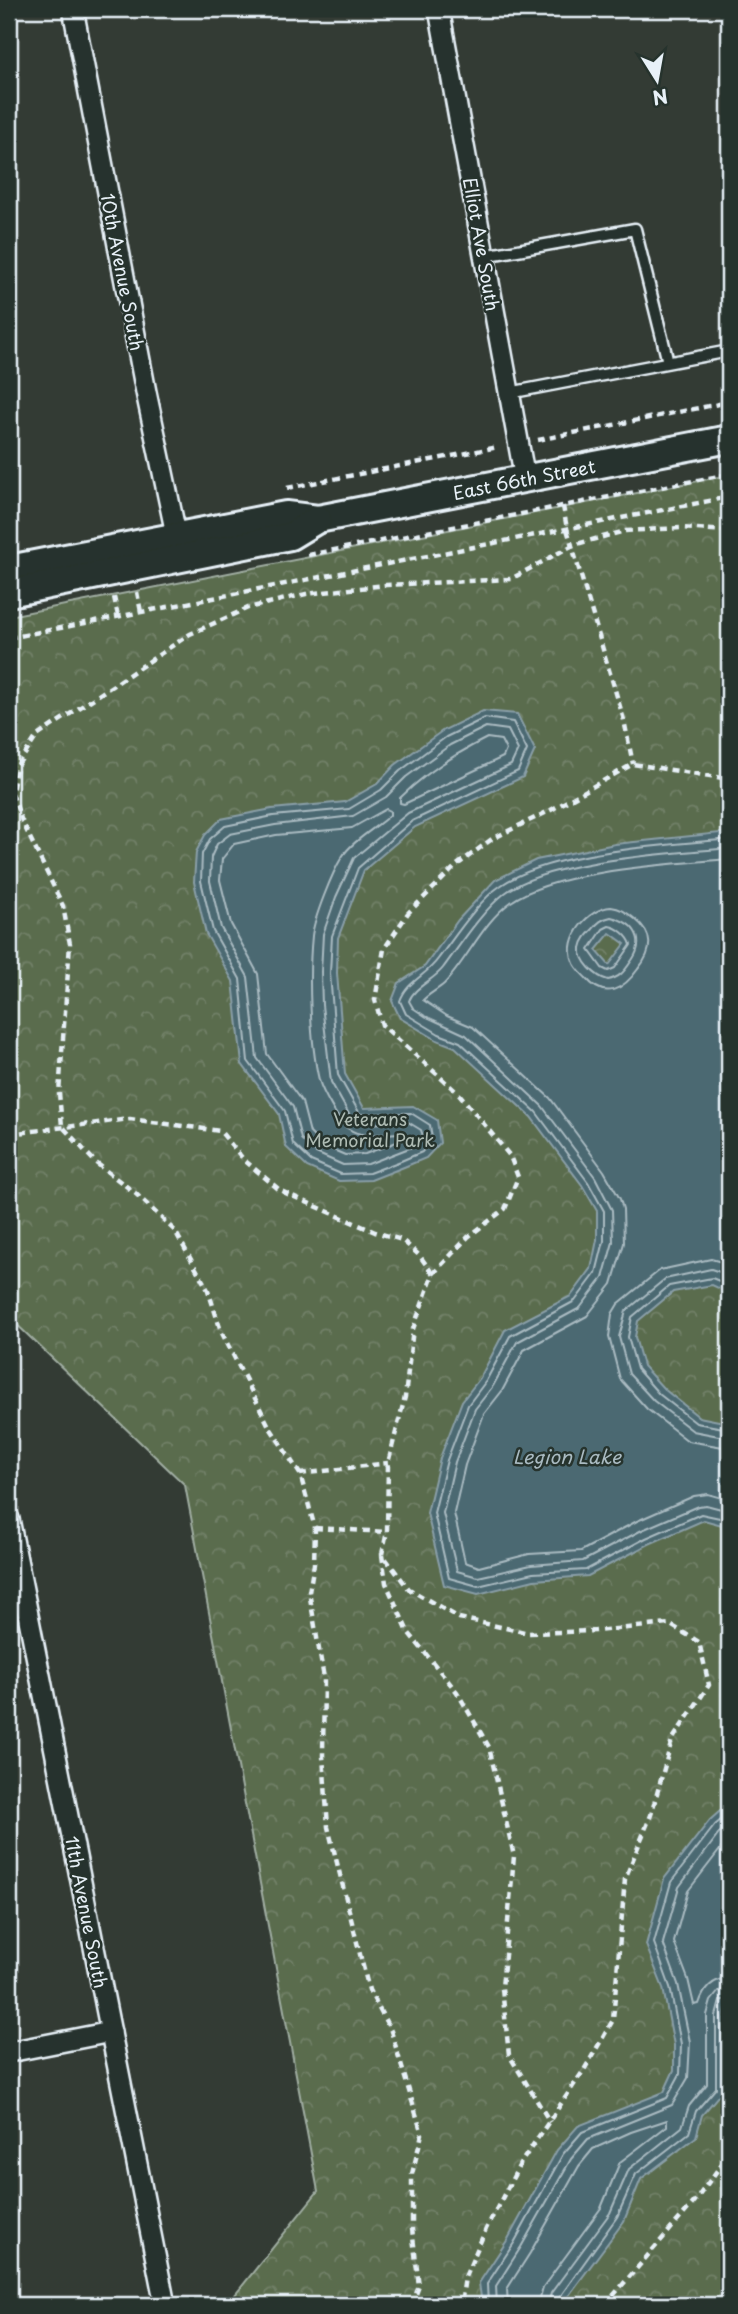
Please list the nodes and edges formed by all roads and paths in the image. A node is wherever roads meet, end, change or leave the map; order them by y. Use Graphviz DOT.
graph roads {
  1 [pos="73,9"];
  2 [pos="439,9"];
  3 [pos="484,256"];
  4 [pos="729,351"];
  5 [pos="668,362"];
  6 [pos="509,393"];
  7 [pos="729,402"];
  8 [pos="729,439"];
  9 [pos="518,443"];
  10 [pos="729,474"];
  11 [pos="525,479"];
  12 [pos="285,489"];
  13 [pos="729,497"];
  14 [pos="563,506"];
  15 [pos="318,519"];
  16 [pos="568,528"];
  17 [pos="729,531"];
  18 [pos="176,534"];
  19 [pos="573,545"];
  20 [pos="303,556"];
  21 [pos="9,569"];
  22 [pos="146,587"];
  23 [pos="9,593"];
  24 [pos="113,593"];
  25 [pos="9,638"];
  26 [pos="633,764"];
  27 [pos="729,776"];
  28 [pos="62,1126"];
  29 [pos="9,1134"];
  30 [pos="433,1273"];
  31 [pos="388,1463"];
  32 [pos="300,1474"];
  33 [pos="9,1519"];
  34 [pos="315,1528"];
  35 [pos="387,1532"];
  36 [pos="382,1554"];
  37 [pos="111,2032"];
  38 [pos="9,2052"];
  39 [pos="550,2122"];
  40 [pos="729,2154"];
  41 [pos="165,2305"];
  42 [pos="412,2305"];
  43 [pos="461,2305"];
  44 [pos="605,2305"];
  1 -- 18 [label="street, 10th Avenue South"];
  2 -- 3 [label="street, Elliot Ave South"];
  3 -- 5 [label="lane"];
  3 -- 6 [label="street, Elliot Ave South"];
  4 -- 5 [label="lane"];
  5 -- 6 [label="lane"];
  6 -- 9 [label="street, Elliot Ave South"];
  7 -- 9 [label="path"];
  8 -- 11 [label="main road, East 66th Street"];
  9 -- 11 [label="street, Elliot Ave South"];
  9 -- 12 [label="path"];
  10 -- 14 [label="path"];
  11 -- 15 [label="main road, East 66th Street"];
  13 -- 16 [label="path"];
  14 -- 16 [label="path"];
  14 -- 20 [label="path"];
  15 -- 18 [label="main road, East 66th Street"];
  15 -- 23 [label="main road, East 66th Street"];
  16 -- 19 [label="path"];
  16 -- 25 [label="path"];
  17 -- 19 [label="path"];
  18 -- 21 [label="main road, East 66th Street"];
  19 -- 26 [label="path"];
  19 -- 28 [label="path"];
  22 -- 24 [label="path"];
  26 -- 27 [label="path"];
  26 -- 30 [label="path"];
  28 -- 29 [label="path"];
  28 -- 30 [label="path"];
  28 -- 32 [label="path"];
  30 -- 31 [label="path"];
  31 -- 32 [label="path"];
  31 -- 35 [label="path"];
  32 -- 34 [label="path"];
  33 -- 37 [label="street, 11th Avenue South"];
  34 -- 35 [label="path"];
  34 -- 42 [label="path"];
  35 -- 36 [label="path"];
  36 -- 39 [label="path"];
  36 -- 39 [label="path"];
  37 -- 38 [label="street"];
  37 -- 41 [label="street, 11th Avenue South"];
  39 -- 43 [label="path"];
  40 -- 44 [label="path"];
}
